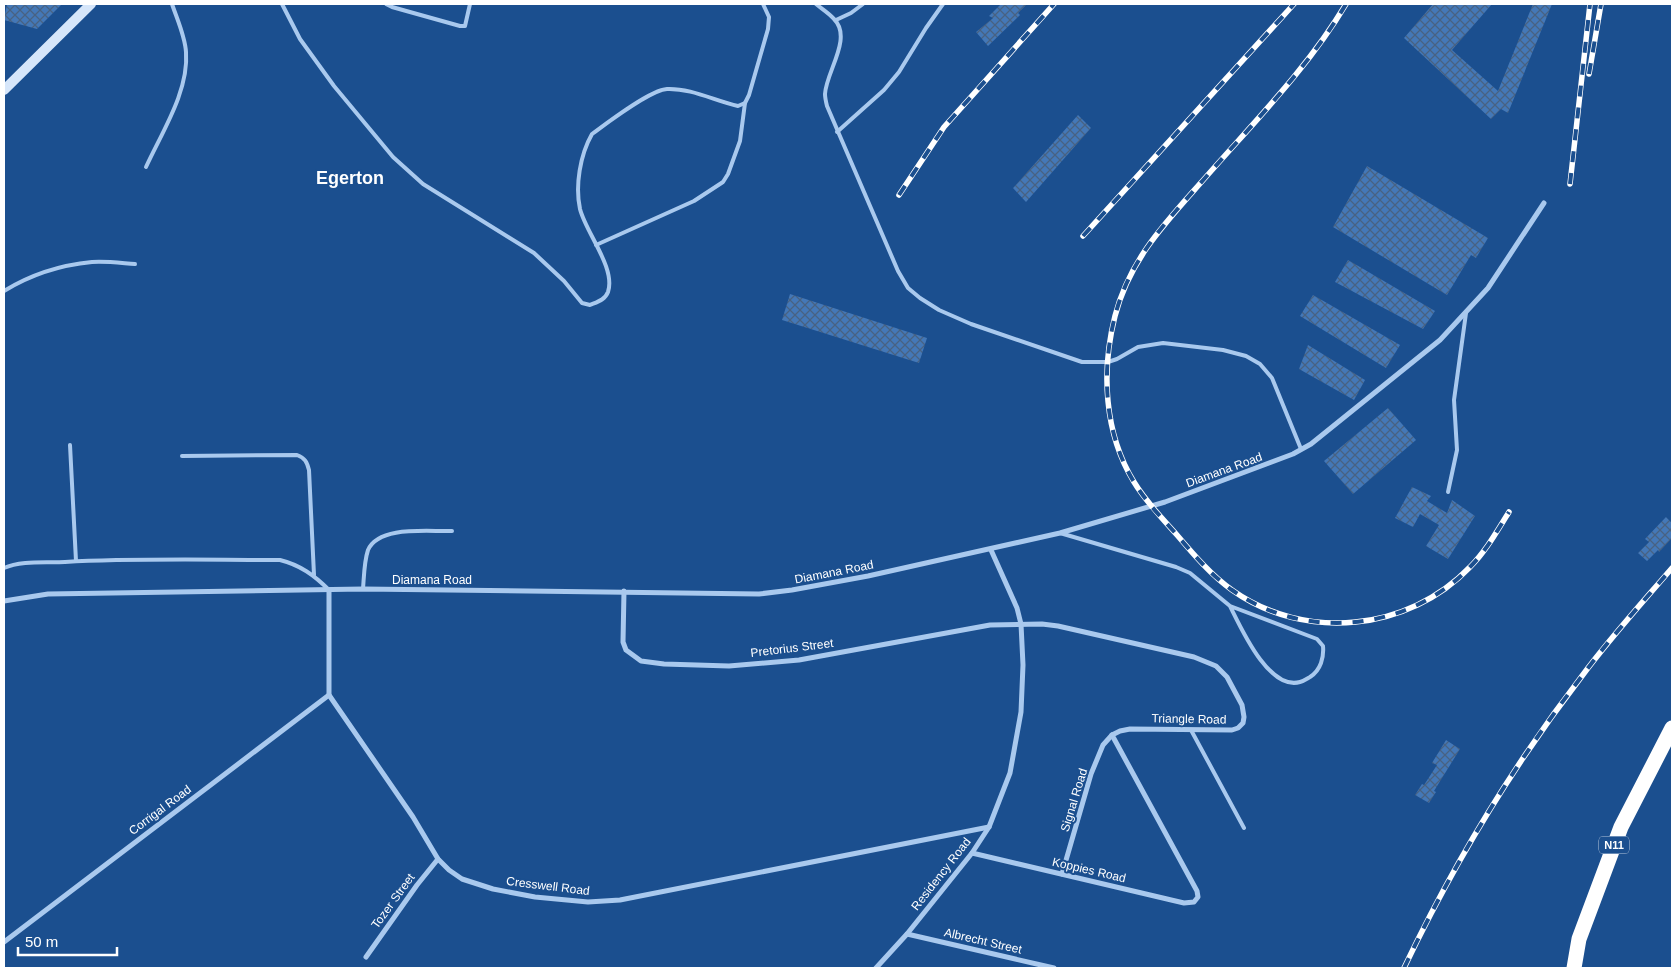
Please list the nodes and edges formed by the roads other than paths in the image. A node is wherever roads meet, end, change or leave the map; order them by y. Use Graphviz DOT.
graph roads {
  1 [pos="91,4"];
  2 [pos="172,4"];
  3 [pos="282,4"];
  4 [pos="386,4"];
  5 [pos="470,4"];
  6 [pos="763,4"];
  7 [pos="816,4"];
  8 [pos="863,4"];
  9 [pos="943,4"];
  10 [pos="836,20"];
  11 [pos="4,90"];
  12 [pos="745,103"];
  13 [pos="837,132"];
  14 [pos="146,167"];
  15 [pos="1544,203"];
  16 [pos="596,245"];
  17 [pos="135,264"];
  18 [pos="4,291"];
  19 [pos="1466,313"];
  20 [pos="70,445"];
  21 [pos="1301,449"];
  22 [pos="182,456"];
  23 [pos="1448,492"];
  24 [pos="452,531"];
  25 [pos="1060,533"];
  26 [pos="991,550"];
  27 [pos="76,561"];
  28 [pos="4,568"];
  29 [pos="314,575"];
  30 [pos="363,589"];
  31 [pos="329,590"];
  32 [pos="624,591"];
  33 [pos="4,601"];
  34 [pos="1230,606"];
  35 [pos="1021,624"];
  36 [pos="328,695"];
  37 [pos="1672,728"];
  38 [pos="1191,730"];
  39 [pos="1112,736"];
  40 [pos="989,826"];
  41 [pos="1244,828"];
  42 [pos="972,853"];
  43 [pos="438,858"];
  44 [pos="1062,874"];
  45 [pos="908,934"];
  46 [pos="4,942"];
  47 [pos="366,957"];
  48 [pos="876,968"];
  49 [pos="1054,968"];
  50 [pos="1574,968"];
  1 -- 11 [label="street"];
  2 -- 14 [label="lane"];
  3 -- 16 [label="lane"];
  4 -- 5 [label="lane"];
  6 -- 12 [label="lane"];
  7 -- 10 [label="lane"];
  8 -- 10 [label="lane"];
  9 -- 13 [label="lane"];
  10 -- 13 [label="lane"];
  12 -- 16 [label="lane"];
  12 -- 16 [label="lane"];
  13 -- 21 [label="lane"];
  15 -- 19 [label="street, Diamana Road"];
  17 -- 18 [label="lane"];
  19 -- 21 [label="street, Diamana Road"];
  19 -- 23 [label="lane"];
  20 -- 27 [label="lane"];
  21 -- 25 [label="street, Diamana Road"];
  22 -- 29 [label="lane"];
  24 -- 30 [label="lane"];
  25 -- 26 [label="street, Diamana Road"];
  25 -- 34 [label="lane"];
  26 -- 32 [label="street, Diamana Road"];
  26 -- 35 [label="street, Residency Road"];
  27 -- 28 [label="lane"];
  27 -- 29 [label="lane"];
  29 -- 31 [label="lane"];
  30 -- 31 [label="street, Diamana Road"];
  30 -- 32 [label="street, Diamana Road"];
  31 -- 33 [label="street, Diamana Road"];
  31 -- 36 [label="street"];
  32 -- 35 [label="street, Pretorius Street"];
  34 -- 34 [label="lane"];
  35 -- 38 [label="street, Triangle Road"];
  35 -- 40 [label="street, Residency Road"];
  36 -- 43 [label="street, Cresswell Road"];
  36 -- 46 [label="street, Corrigal Road"];
  37 -- 50 [label="highway, N11"];
  38 -- 39 [label="street, Triangle Road"];
  38 -- 41 [label="lane"];
  39 -- 44 [label="street, Signal Road"];
  39 -- 44 [label="street, Koppies Road"];
  40 -- 42 [label="street, Residency Road"];
  40 -- 43 [label="street, Cresswell Road"];
  42 -- 44 [label="street, Koppies Road"];
  42 -- 45 [label="street, Residency Road"];
  43 -- 47 [label="street, Tozer Street"];
  45 -- 48 [label="street, Residency Road"];
  45 -- 49 [label="street, Albrecht Street"];
}
